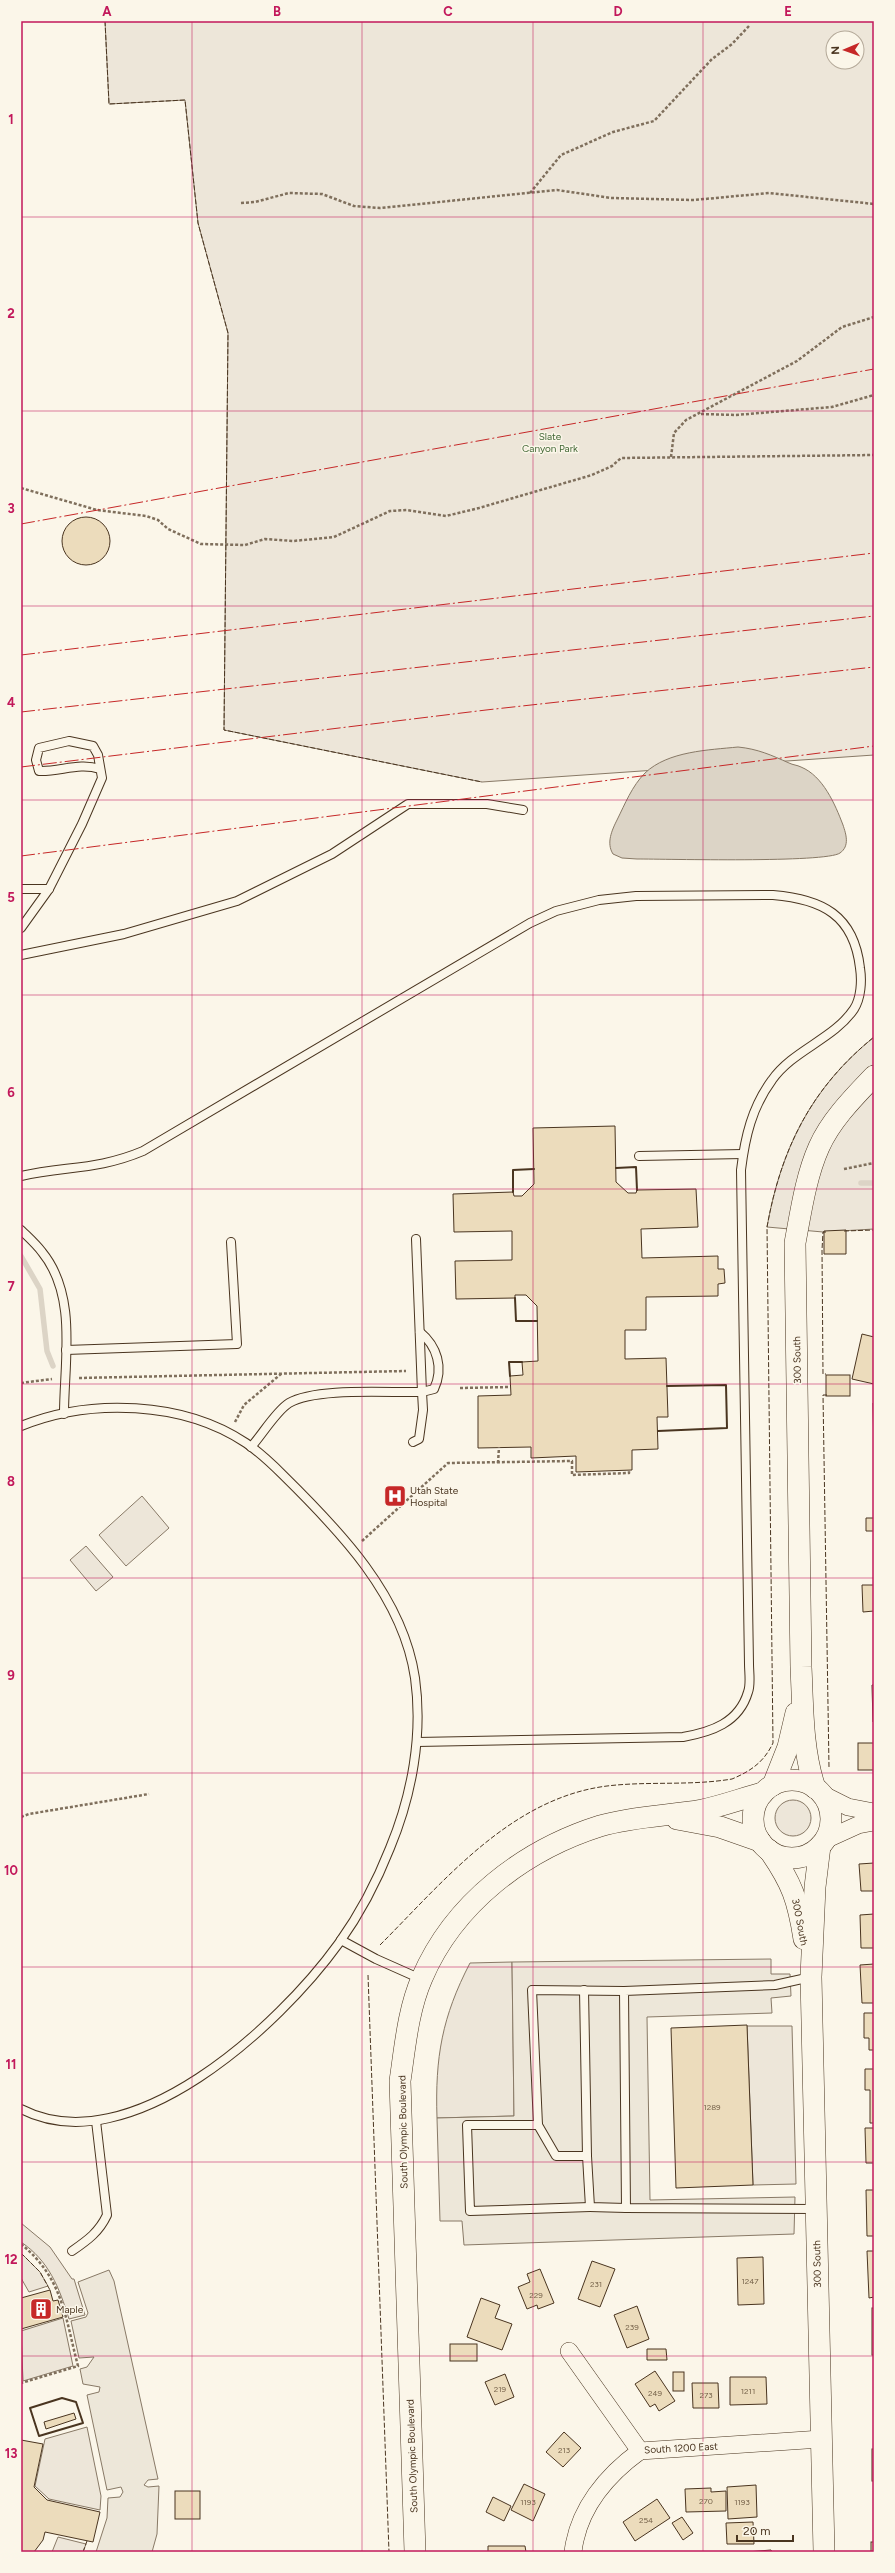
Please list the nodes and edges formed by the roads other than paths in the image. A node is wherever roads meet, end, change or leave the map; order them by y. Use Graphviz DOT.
graph roads {
  1 [pos="100,769"];
  2 [pos="524,810"];
  3 [pos="21,889"];
  4 [pos="49,890"];
  5 [pos="21,928"];
  6 [pos="21,954"];
  7 [pos="874,1076"];
  8 [pos="743,1154"];
  9 [pos="639,1156"];
  10 [pos="21,1176"];
  11 [pos="21,1230"];
  12 [pos="416,1239"];
  13 [pos="231,1242"];
  14 [pos="420,1332"];
  15 [pos="66,1350"];
  16 [pos="422,1392"];
  17 [pos="64,1414"];
  18 [pos="21,1426"];
  19 [pos="413,1442"];
  20 [pos="251,1447"];
  21 [pos="800,1667"];
  22 [pos="417,1742"];
  23 [pos="768,1789"];
  24 [pos="819,1791"];
  25 [pos="874,1812"];
  26 [pos="645,1817"];
  27 [pos="874,1822"];
  28 [pos="822,1843"];
  29 [pos="764,1845"];
  30 [pos="341,1940"];
  31 [pos="811,1977"];
  32 [pos="421,1979"];
  33 [pos="584,1990"];
  34 [pos="624,1991"];
  35 [pos="21,2109"];
  36 [pos="96,2121"];
  37 [pos="538,2125"];
  38 [pos="587,2156"];
  39 [pos="590,2207"];
  40 [pos="626,2208"];
  41 [pos="816,2209"];
  42 [pos="72,2251"];
  43 [pos="569,2351"];
  44 [pos="821,2439"];
  45 [pos="640,2451"];
  46 [pos="415,2552"];
  47 [pos="573,2552"];
  48 [pos="824,2552"];
  1 -- 1 [label="lane"];
  1 -- 4 [label="lane"];
  2 -- 6 [label="lane"];
  3 -- 4 [label="lane"];
  4 -- 5 [label="lane"];
  7 -- 21 [label="street, 300 South"];
  8 -- 9 [label="lane"];
  8 -- 10 [label="lane"];
  8 -- 22 [label="lane"];
  11 -- 15 [label="lane"];
  12 -- 14 [label="lane"];
  13 -- 15 [label="lane"];
  14 -- 16 [label="lane"];
  14 -- 16 [label="lane"];
  15 -- 17 [label="lane"];
  16 -- 19 [label="lane"];
  16 -- 20 [label="lane"];
  17 -- 18 [label="lane"];
  17 -- 20 [label="lane"];
  20 -- 22 [label="lane"];
  21 -- 23 [label="street, 300 South"];
  21 -- 24 [label="street, 300 South"];
  22 -- 30 [label="lane"];
  23 -- 24 [label="street"];
  23 -- 26 [label="street, South Olympic Boulevard"];
  23 -- 29 [label="street"];
  24 -- 25 [label="street"];
  24 -- 28 [label="street"];
  26 -- 29 [label="street, South Olympic Boulevard"];
  26 -- 32 [label="street, South Olympic Boulevard"];
  27 -- 28 [label="street"];
  28 -- 29 [label="street"];
  28 -- 31 [label="street, 300 South"];
  29 -- 31 [label="street, 300 South"];
  30 -- 32 [label="lane"];
  30 -- 36 [label="lane"];
  31 -- 34 [label="lane"];
  31 -- 41 [label="street, 300 South"];
  32 -- 46 [label="street, South Olympic Boulevard"];
  33 -- 34 [label="lane"];
  33 -- 37 [label="lane"];
  33 -- 38 [label="lane"];
  34 -- 40 [label="lane"];
  35 -- 36 [label="lane"];
  36 -- 42 [label="lane"];
  37 -- 38 [label="lane"];
  37 -- 39 [label="lane"];
  38 -- 39 [label="lane"];
  39 -- 40 [label="lane"];
  40 -- 41 [label="lane"];
  41 -- 44 [label="street, 300 South"];
  43 -- 45 [label="street, South 1200 East"];
  44 -- 45 [label="street, South 1200 East"];
  44 -- 48 [label="street, 300 South"];
  45 -- 47 [label="street"];
}
